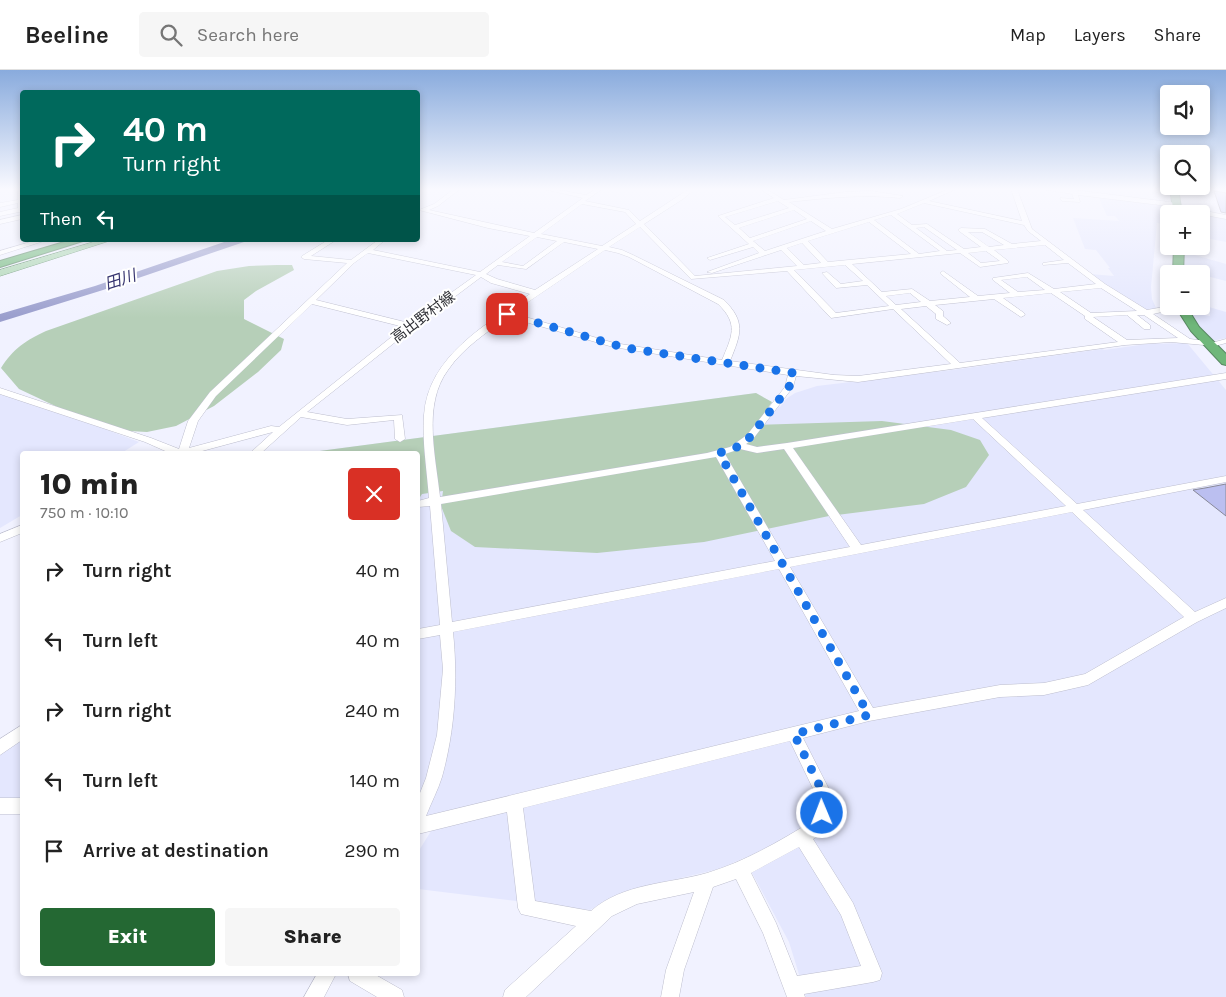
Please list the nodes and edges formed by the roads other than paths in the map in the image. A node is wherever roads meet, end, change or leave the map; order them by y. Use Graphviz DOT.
graph roads {
  1 [pos="525,232"];
  2 [pos="626,232"];
  3 [pos="648,232"];
  4 [pos="738,232"];
  5 [pos="778,232"];
  6 [pos="827,232"];
  7 [pos="886,232"];
  8 [pos="918,232"];
  9 [pos="935,232"];
  10 [pos="964,232"];
  11 [pos="988,232"];
  12 [pos="1034,232"];
  13 [pos="534,234"];
  14 [pos="563,240"];
  15 [pos="802,240"];
  16 [pos="37,242"];
  17 [pos="62,242"];
  18 [pos="95,242"];
  19 [pos="330,242"];
  20 [pos="379,242"];
  21 [pos="751,243"];
  22 [pos="1045,243"];
  23 [pos="82,244"];
  24 [pos="1010,246"];
  25 [pos="602,247"];
  26 [pos="782,247"];
  27 [pos="987,248"];
  28 [pos="368,251"];
  29 [pos="962,251"];
  30 [pos="704,252"];
  31 [pos="0,253"];
  32 [pos="946,253"];
  33 [pos="763,254"];
  34 [pos="918,256"];
  35 [pos="0,260"];
  36 [pos="1070,261"];
  37 [pos="352,262"];
  38 [pos="496,263"];
  39 [pos="847,263"];
  40 [pos="0,264"];
  41 [pos="1045,264"];
  42 [pos="827,265"];
  43 [pos="802,267"];
  44 [pos="789,269"];
  45 [pos="825,273"];
  46 [pos="943,273"];
  47 [pos="0,274"];
  48 [pos="480,274"];
  49 [pos="692,278"];
  50 [pos="683,283"];
  51 [pos="869,284"];
  52 [pos="1102,286"];
  53 [pos="1051,290"];
  54 [pos="536,292"];
  55 [pos="880,294"];
  56 [pos="1016,294"];
  57 [pos="996,297"];
  58 [pos="977,299"];
  59 [pos="310,301"];
  60 [pos="929,304"];
  61 [pos="894,307"];
  62 [pos="1160,310"];
  63 [pos="1129,313"];
  64 [pos="1146,313"];
  65 [pos="507,314"];
  66 [pos="1021,315"];
  67 [pos="1088,315"];
  68 [pos="1184,315"];
  69 [pos="947,323"];
  70 [pos="410,326"];
  71 [pos="1147,328"];
  72 [pos="1226,341"];
  73 [pos="1190,342"];
  74 [pos="1125,343"];
  75 [pos="1207,344"];
  76 [pos="1226,361"];
  77 [pos="725,363"];
  78 [pos="957,365"];
  79 [pos="794,373"];
  80 [pos="1226,376"];
  81 [pos="0,391"];
  82 [pos="299,414"];
  83 [pos="974,416"];
  84 [pos="280,430"];
  85 [pos="400,439"];
  86 [pos="740,446"];
  87 [pos="786,446"];
  88 [pos="174,451"];
  89 [pos="183,451"];
  90 [pos="189,451"];
  91 [pos="257,451"];
  92 [pos="719,453"];
  93 [pos="1226,479"];
  94 [pos="434,502"];
  95 [pos="420,504"];
  96 [pos="1073,508"];
  97 [pos="20,530"];
  98 [pos="0,538"];
  99 [pos="858,549"];
  100 [pos="782,564"];
  101 [pos="1226,603"];
  102 [pos="1193,618"];
  103 [pos="447,628"];
  104 [pos="420,634"];
  105 [pos="869,715"];
  106 [pos="20,733"];
  107 [pos="794,734"];
  108 [pos="0,748"];
  109 [pos="514,802"];
  110 [pos="0,806"];
  111 [pos="20,806"];
  112 [pos="420,811"];
  113 [pos="420,826"];
  114 [pos="802,836"];
  115 [pos="740,869"];
  116 [pos="707,881"];
  117 [pos="595,921"];
  118 [pos="326,976"];
  119 [pos="360,976"];
  120 [pos="795,992"];
  121 [pos="313,997"];
  122 [pos="395,997"];
  123 [pos="512,997"];
  124 [pos="670,997"];
  1 -- 13 [label="street"];
  2 -- 25 [label="street"];
  3 -- 49 [label="street"];
  4 -- 21 [label="street"];
  5 -- 21 [label="street"];
  6 -- 15 [label="street"];
  7 -- 34 [label="street"];
  8 -- 32 [label="street"];
  9 -- 29 [label="street"];
  10 -- 27 [label="street"];
  11 -- 24 [label="street"];
  12 -- 22 [label="street"];
  13 -- 14 [label="street"];
  13 -- 38 [label="street, 高出野村線"];
  14 -- 25 [label="street"];
  14 -- 38 [label="street"];
  15 -- 26 [label="street"];
  15 -- 42 [label="street"];
  16 -- 31 [label="street"];
  17 -- 35 [label="highway"];
  18 -- 23 [label="main road"];
  19 -- 37 [label="street"];
  20 -- 28 [label="street"];
  21 -- 30 [label="street"];
  21 -- 33 [label="street"];
  22 -- 24 [label="street"];
  22 -- 36 [label="street"];
  23 -- 40 [label="highway"];
  23 -- 47 [label="main road"];
  24 -- 27 [label="street"];
  25 -- 50 [label="street"];
  25 -- 54 [label="street"];
  26 -- 33 [label="street"];
  26 -- 43 [label="street"];
  27 -- 29 [label="street"];
  27 -- 29 [label="street"];
  28 -- 37 [label="street"];
  28 -- 48 [label="street"];
  29 -- 32 [label="street"];
  32 -- 34 [label="street"];
  33 -- 49 [label="street"];
  34 -- 39 [label="street"];
  36 -- 41 [label="street"];
  36 -- 52 [label="street"];
  37 -- 59 [label="street"];
  38 -- 48 [label="street, 高出野村線"];
  39 -- 42 [label="street"];
  39 -- 51 [label="street"];
  42 -- 43 [label="street"];
  43 -- 44 [label="street"];
  44 -- 49 [label="street"];
  44 -- 61 [label="street"];
  45 -- 51 [label="street"];
  46 -- 58 [label="street"];
  48 -- 54 [label="street"];
  48 -- 70 [label="street, 高出野村線"];
  49 -- 50 [label="street"];
  50 -- 77 [label="street"];
  51 -- 55 [label="street"];
  52 -- 53 [label="street"];
  52 -- 64 [label="street"];
  53 -- 56 [label="street"];
  53 -- 56 [label="street"];
  53 -- 67 [label="street"];
  54 -- 65 [label="street"];
  55 -- 60 [label="street"];
  55 -- 61 [label="street"];
  56 -- 57 [label="street"];
  57 -- 58 [label="street"];
  57 -- 66 [label="street"];
  58 -- 60 [label="street"];
  59 -- 70 [label="street"];
  59 -- 89 [label="street"];
  60 -- 61 [label="street"];
  60 -- 69 [label="street"];
  61 -- 78 [label="street"];
  62 -- 64 [label="street"];
  63 -- 64 [label="street"];
  63 -- 67 [label="street"];
  63 -- 71 [label="street"];
  64 -- 73 [label="street"];
  65 -- 77 [label="street"];
  65 -- 94 [label="street"];
  67 -- 74 [label="street"];
  68 -- 75 [label="highway"];
  70 -- 82 [label="street, 高出野村線"];
  72 -- 75 [label="street"];
  73 -- 74 [label="street"];
  73 -- 75 [label="street"];
  74 -- 78 [label="street"];
  75 -- 76 [label="highway"];
  77 -- 79 [label="street"];
  78 -- 79 [label="street"];
  79 -- 86 [label="street"];
  80 -- 83 [label="street"];
  81 -- 88 [label="street"];
  82 -- 84 [label="street, 高出野村線"];
  82 -- 85 [label="street"];
  83 -- 87 [label="street"];
  83 -- 96 [label="street"];
  84 -- 90 [label="street"];
  84 -- 91 [label="street, 高出野村線"];
  86 -- 87 [label="street"];
  86 -- 92 [label="street"];
  87 -- 99 [label="street"];
  92 -- 94 [label="street"];
  92 -- 100 [label="street"];
  93 -- 96 [label="street"];
  94 -- 95 [label="street"];
  94 -- 103 [label="street"];
  96 -- 99 [label="street"];
  96 -- 102 [label="street"];
  97 -- 98 [label="street"];
  99 -- 100 [label="street"];
  100 -- 103 [label="street"];
  100 -- 105 [label="street"];
  101 -- 102 [label="street"];
  102 -- 105 [label="street"];
  103 -- 104 [label="street"];
  103 -- 112 [label="street"];
  105 -- 107 [label="street"];
  106 -- 108 [label="street"];
  107 -- 109 [label="street"];
  107 -- 114 [label="street"];
  109 -- 113 [label="street"];
  109 -- 117 [label="street"];
  110 -- 111 [label="street"];
  114 -- 115 [label="street"];
  114 -- 120 [label="street"];
  115 -- 116 [label="street"];
  115 -- 120 [label="street"];
  116 -- 117 [label="street"];
  116 -- 124 [label="street"];
  117 -- 123 [label="street"];
  118 -- 121 [label="street"];
  119 -- 122 [label="street"];
}
